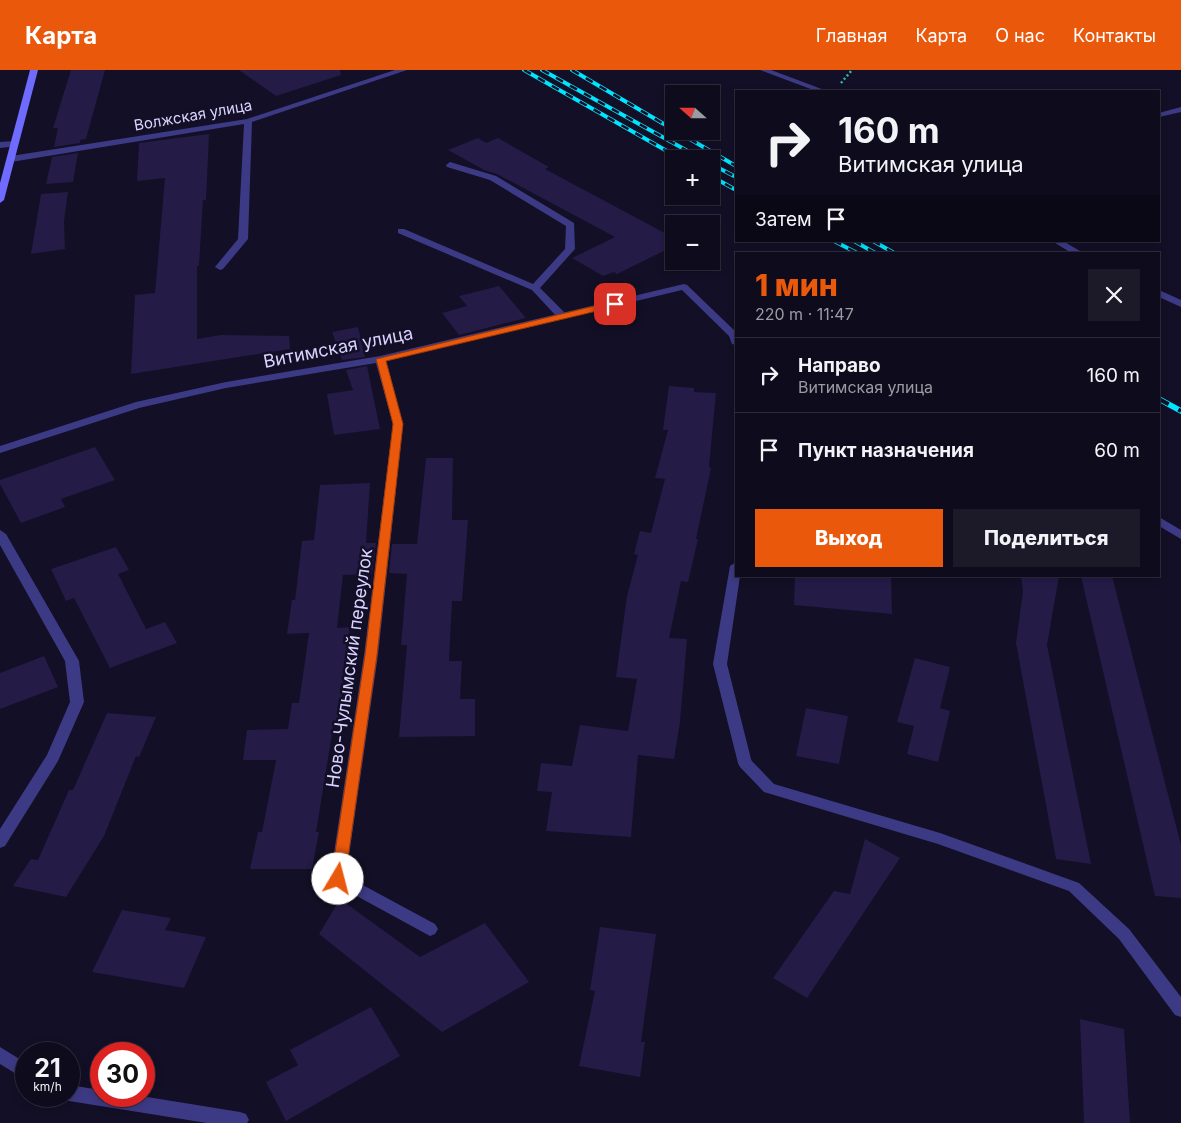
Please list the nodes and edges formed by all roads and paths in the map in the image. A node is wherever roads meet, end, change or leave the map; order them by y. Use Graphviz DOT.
graph roads {
  1 [pos="34,70"];
  2 [pos="404,70"];
  3 [pos="764,70"];
  4 [pos="820,90"];
  5 [pos="1181,109"];
  6 [pos="1160,115"];
  7 [pos="248,121"];
  8 [pos="15,144"];
  9 [pos="0,145"];
  10 [pos="11,159"];
  11 [pos="450,165"];
  12 [pos="0,200"];
  13 [pos="401,232"];
  14 [pos="1058,242"];
  15 [pos="1076,252"];
  16 [pos="220,267"];
  17 [pos="535,288"];
  18 [pos="1160,294"];
  19 [pos="1181,304"];
  20 [pos="562,316"];
  21 [pos="735,336"];
  22 [pos="380,359"];
  23 [pos="0,450"];
  24 [pos="1160,523"];
  25 [pos="0,534"];
  26 [pos="1181,536"];
  27 [pos="735,572"];
  28 [pos="0,842"];
  29 [pos="430,929"];
  30 [pos="1181,1010"];
  31 [pos="0,1056"];
  32 [pos="15,1065"];
  33 [pos="80,1095"];
  34 [pos="240,1120"];
  1 -- 8 [label="street"];
  2 -- 7 [label="street, Волжская улица"];
  3 -- 4 [label="street"];
  5 -- 6 [label="street"];
  7 -- 10 [label="street, Волжская улица"];
  7 -- 16 [label="street"];
  8 -- 9 [label="street"];
  8 -- 10 [label="street"];
  10 -- 12 [label="street"];
  11 -- 17 [label="street"];
  13 -- 17 [label="street"];
  14 -- 15 [label="street"];
  17 -- 20 [label="street"];
  18 -- 19 [label="street"];
  20 -- 21 [label="street, Витимская улица"];
  20 -- 22 [label="street, Витимская улица"];
  22 -- 23 [label="street, Витимская улица"];
  22 -- 29 [label="street, Ново-Чулымский переулок"];
  24 -- 26 [label="street"];
  25 -- 28 [label="street"];
  27 -- 30 [label="street"];
  31 -- 32 [label="street"];
  33 -- 34 [label="street"];
}
